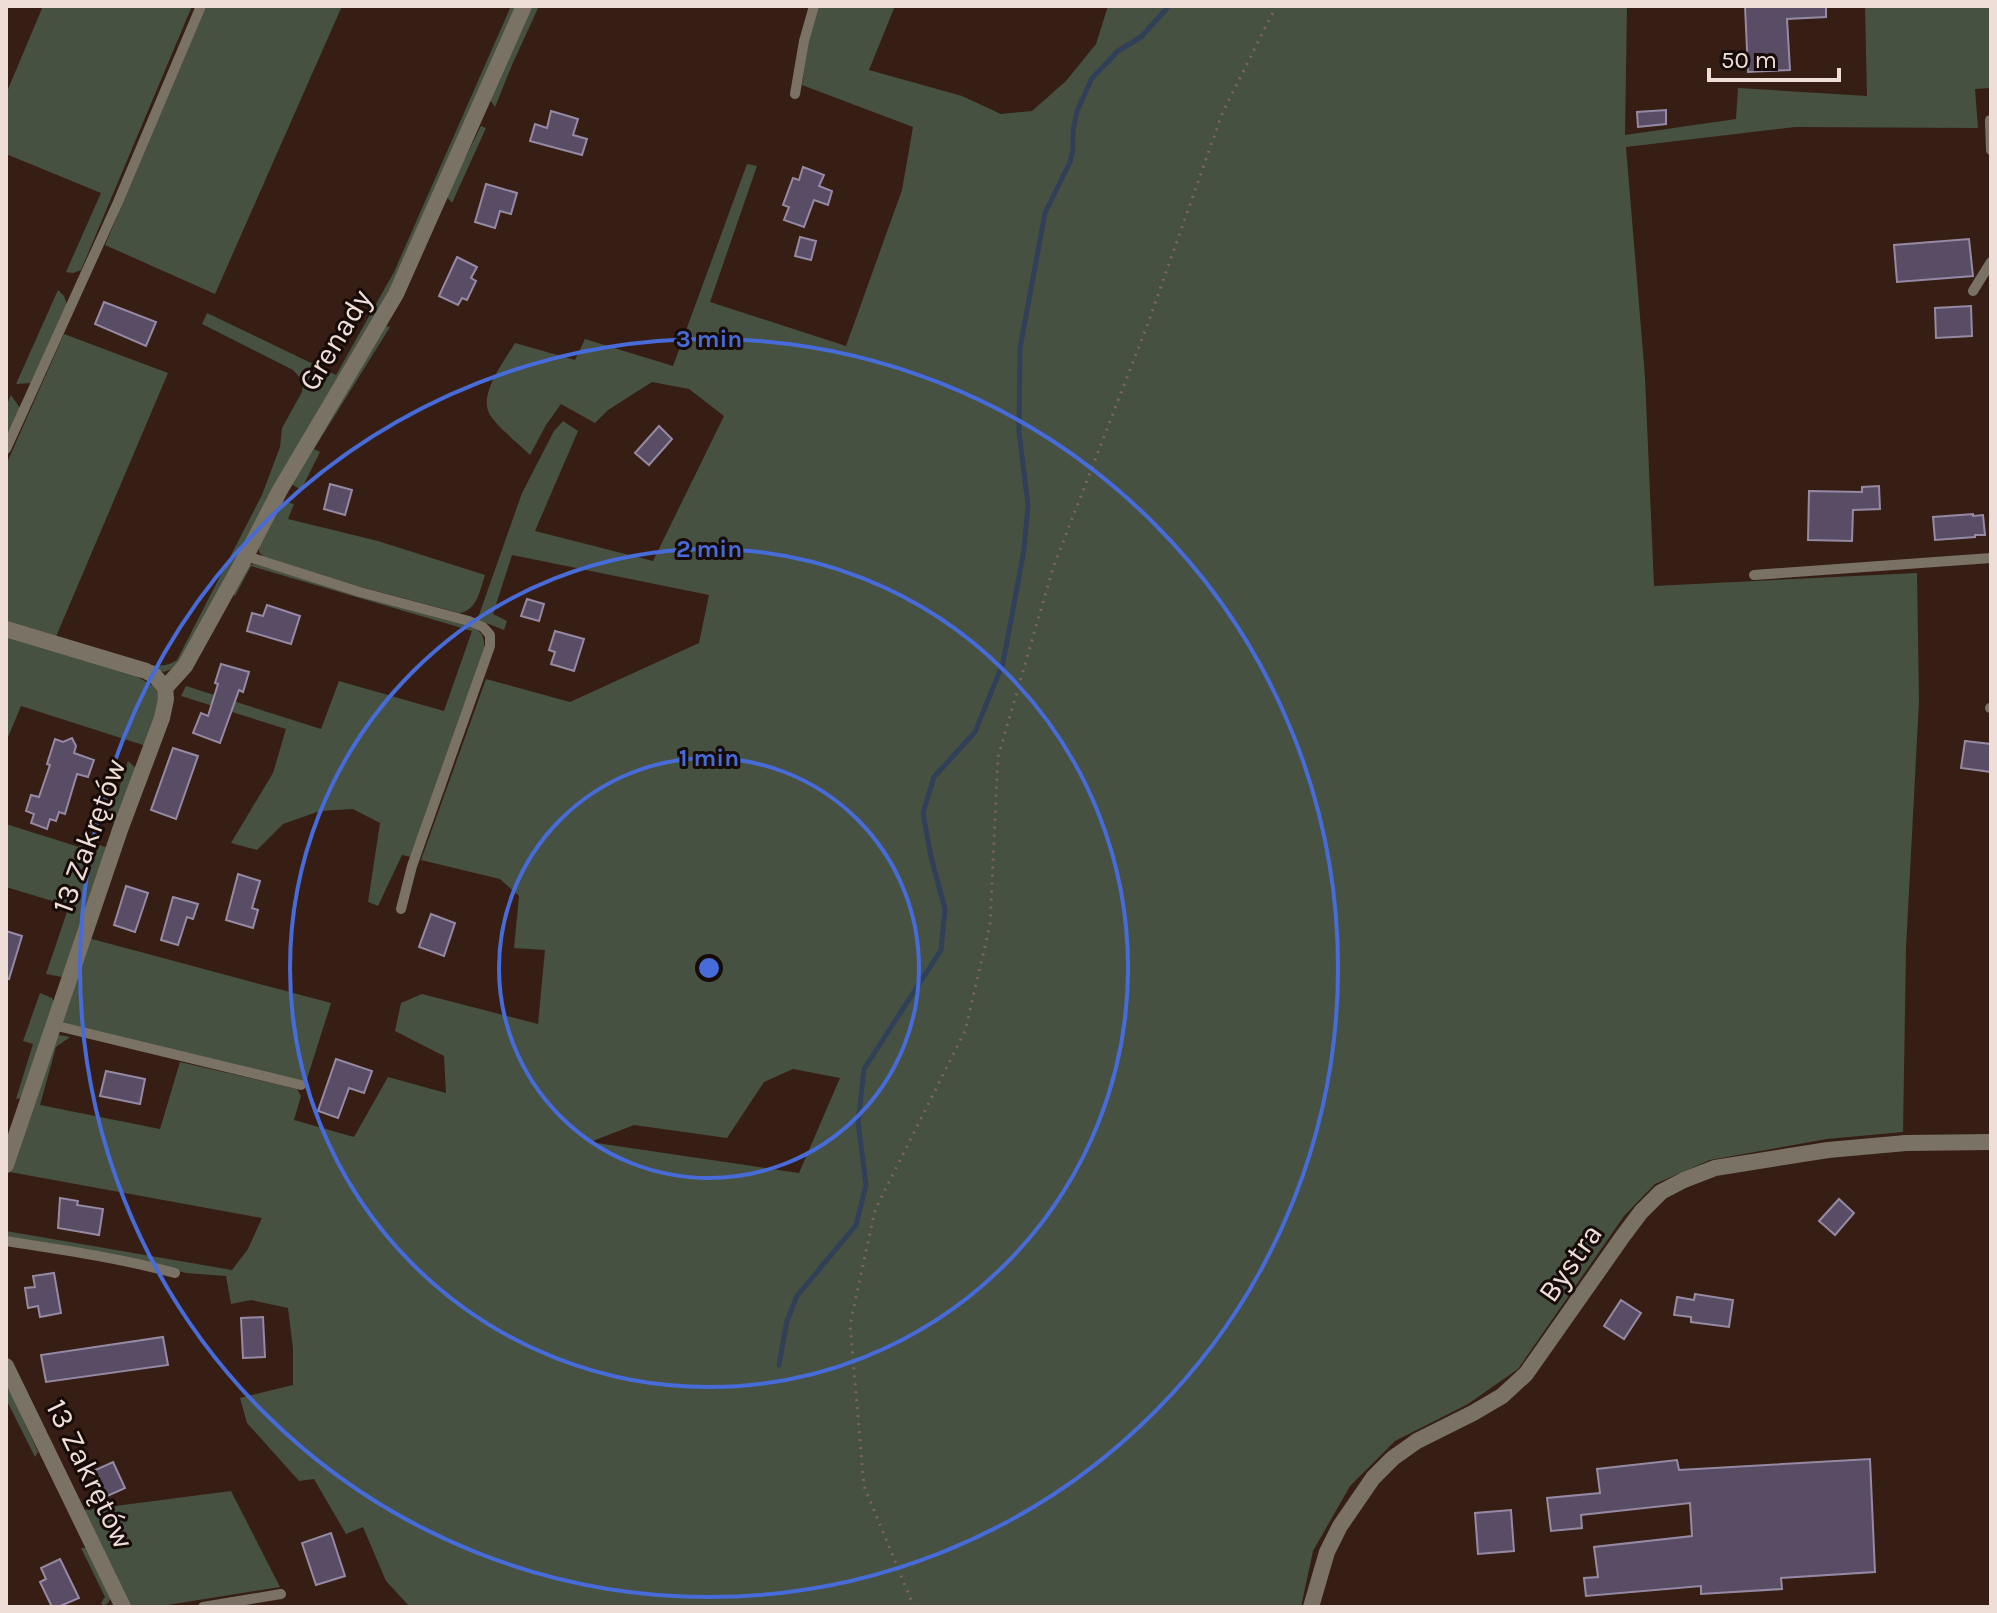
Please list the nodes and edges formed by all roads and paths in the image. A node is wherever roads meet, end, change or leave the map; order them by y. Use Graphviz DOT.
graph roads {
  1 [pos="201,6"];
  2 [pos="524,6"];
  3 [pos="814,6"];
  4 [pos="1276,6"];
  5 [pos="795,94"];
  6 [pos="1990,120"];
  7 [pos="1991,150"];
  8 [pos="1991,262"];
  9 [pos="1973,291"];
  10 [pos="6,449"];
  11 [pos="246,556"];
  12 [pos="1991,558"];
  13 [pos="1754,575"];
  14 [pos="6,629"];
  15 [pos="165,688"];
  16 [pos="401,909"];
  17 [pos="53,1025"];
  18 [pos="301,1085"];
  19 [pos="1991,1142"];
  20 [pos="6,1165"];
  21 [pos="6,1241"];
  22 [pos="175,1273"];
  23 [pos="6,1366"];
  24 [pos="281,1594"];
  25 [pos="123,1607"];
  26 [pos="203,1607"];
  27 [pos="914,1607"];
  28 [pos="1311,1607"];
  1 -- 10 [label="lane"];
  2 -- 11 [label="street, Grenady"];
  3 -- 5 [label="lane"];
  4 -- 27 [label="path"];
  6 -- 7 [label="lane"];
  8 -- 9 [label="lane"];
  11 -- 15 [label="street, Grenady"];
  11 -- 16 [label="lane"];
  12 -- 13 [label="lane"];
  14 -- 15 [label="street"];
  15 -- 17 [label="street, 13 Zakrętów"];
  17 -- 18 [label="lane"];
  17 -- 20 [label="street, 13 Zakrętów"];
  19 -- 28 [label="street, Bystra"];
  21 -- 22 [label="lane"];
  23 -- 25 [label="street, 13 Zakrętów"];
  24 -- 26 [label="lane"];
}
